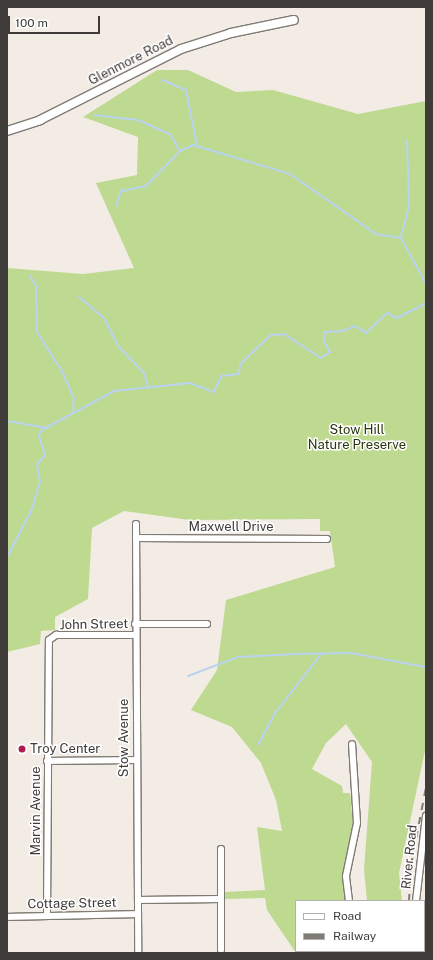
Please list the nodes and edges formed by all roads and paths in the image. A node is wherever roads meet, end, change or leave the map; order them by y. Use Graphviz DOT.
graph roads {
  1 [pos="294,20"];
  2 [pos="7,131"];
  3 [pos="136,524"];
  4 [pos="136,538"];
  5 [pos="327,539"];
  6 [pos="135,624"];
  7 [pos="207,624"];
  8 [pos="135,635"];
  9 [pos="53,636"];
  10 [pos="352,744"];
  11 [pos="134,760"];
  12 [pos="47,761"];
  13 [pos="426,816"];
  14 [pos="220,850"];
  15 [pos="221,899"];
  16 [pos="138,900"];
  17 [pos="349,900"];
  18 [pos="416,900"];
  19 [pos="138,914"];
  20 [pos="47,916"];
  21 [pos="7,917"];
  22 [pos="221,950"];
  23 [pos="138,953"];
  1 -- 2 [label="street, Glenmore Road"];
  3 -- 4 [label="street, Stow Avenue"];
  4 -- 5 [label="street, Maxwell Drive"];
  4 -- 6 [label="street, Stow Avenue"];
  6 -- 7 [label="street"];
  6 -- 8 [label="street, Stow Avenue"];
  8 -- 9 [label="street, John Street"];
  8 -- 11 [label="street, Stow Avenue"];
  9 -- 12 [label="street, Marvin Avenue"];
  10 -- 17 [label="street"];
  11 -- 12 [label="street"];
  11 -- 16 [label="street, Stow Avenue"];
  12 -- 20 [label="street, Marvin Avenue"];
  13 -- 18 [label="street, River Road"];
  14 -- 15 [label="street"];
  15 -- 16 [label="street"];
  15 -- 22 [label="street"];
  16 -- 19 [label="street, Stow Avenue"];
  19 -- 20 [label="street, Cottage Street"];
  19 -- 23 [label="street, Stow Avenue"];
  20 -- 21 [label="street, Cottage Street"];
}
